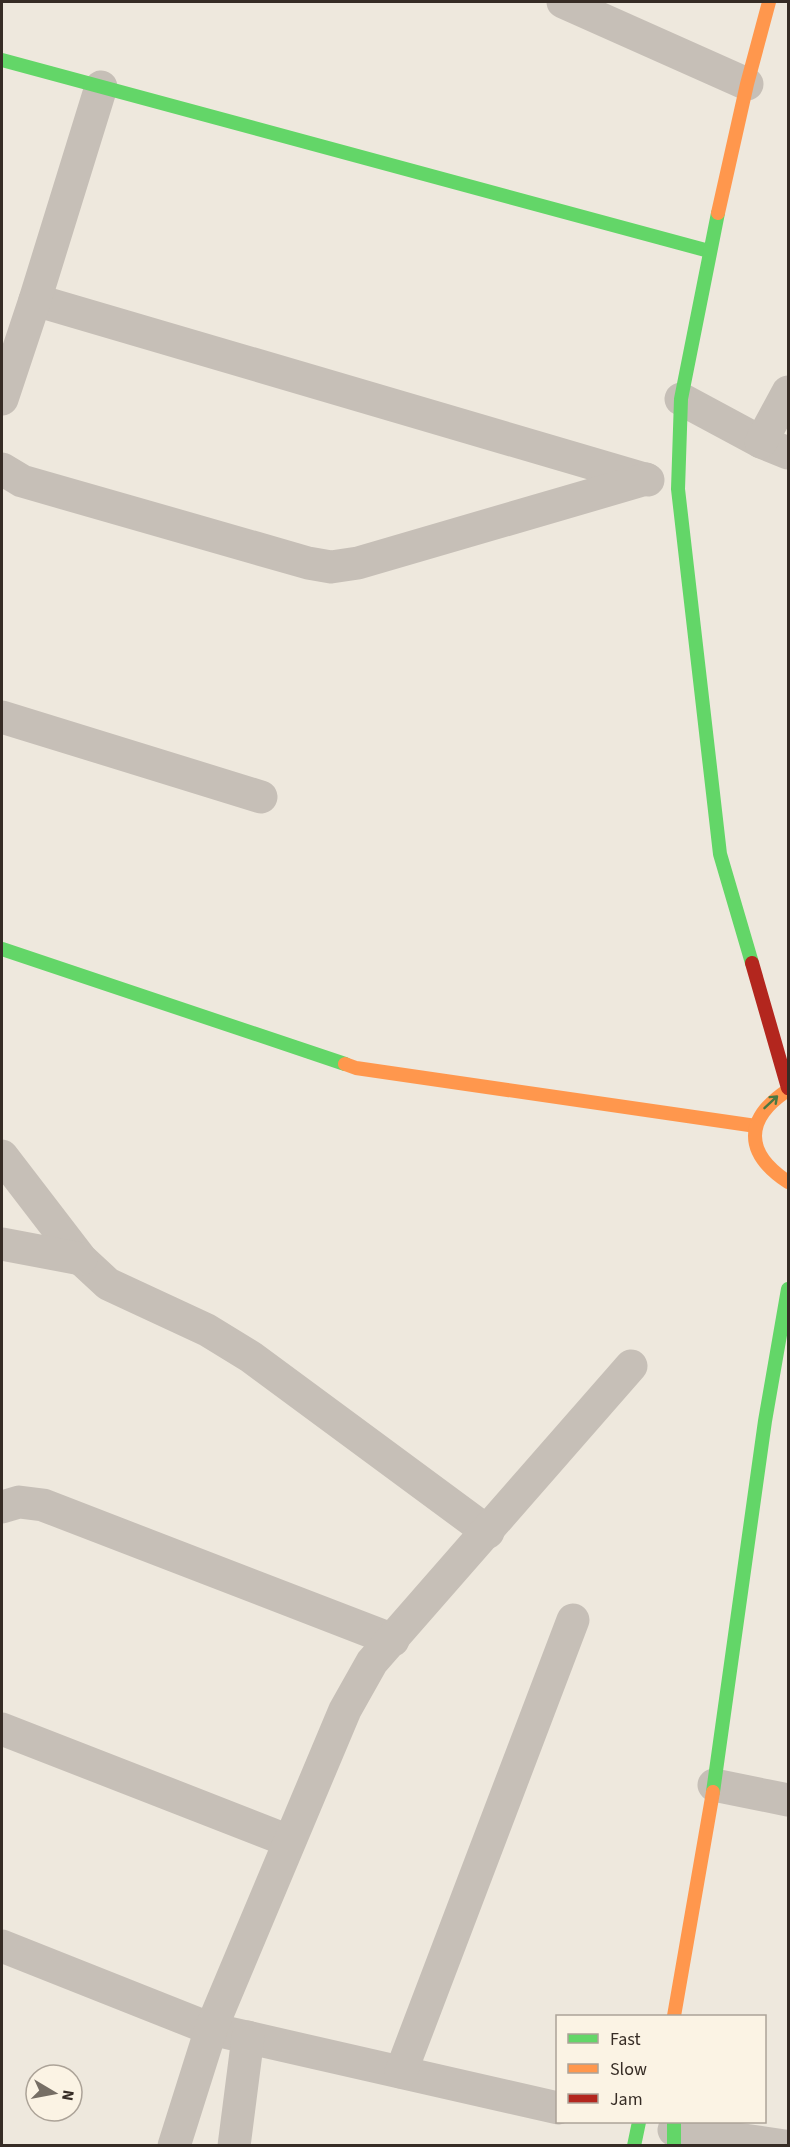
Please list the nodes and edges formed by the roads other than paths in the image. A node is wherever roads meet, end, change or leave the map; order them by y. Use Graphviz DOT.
graph roads {
  1 [pos="563,2"];
  2 [pos="770,2"];
  3 [pos="2,60"];
  4 [pos="747,84"];
  5 [pos="101,87"];
  6 [pos="709,251"];
  7 [pos="35,300"];
  8 [pos="789,392"];
  9 [pos="2,399"];
  10 [pos="681,399"];
  11 [pos="775,447"];
  12 [pos="2,469"];
  13 [pos="646,479"];
  14 [pos="678,489"];
  15 [pos="2,717"];
  16 [pos="261,797"];
  17 [pos="2,949"];
  18 [pos="789,1089"];
  19 [pos="756,1126"];
  20 [pos="2,1156"];
  21 [pos="789,1182"];
  22 [pos="2,1244"];
  23 [pos="81,1259"];
  24 [pos="789,1289"];
  25 [pos="631,1366"];
  26 [pos="2,1507"];
  27 [pos="488,1532"];
  28 [pos="573,1620"];
  29 [pos="393,1640"];
  30 [pos="2,1729"];
  31 [pos="714,1785"];
  32 [pos="789,1800"];
  33 [pos="289,1841"];
  34 [pos="2,1946"];
  35 [pos="674,2015"];
  36 [pos="211,2030"];
  37 [pos="248,2037"];
  38 [pos="402,2072"];
  39 [pos="556,2108"];
  40 [pos="674,2132"];
  41 [pos="174,2145"];
  42 [pos="234,2145"];
  43 [pos="785,2145"];
  1 -- 4 [label="street"];
  2 -- 4 [label="main road"];
  3 -- 5 [label="main road"];
  4 -- 6 [label="main road"];
  5 -- 6 [label="main road"];
  5 -- 7 [label="street"];
  6 -- 10 [label="main road"];
  7 -- 9 [label="street"];
  7 -- 13 [label="street"];
  8 -- 11 [label="street"];
  10 -- 11 [label="street"];
  10 -- 14 [label="main road"];
  12 -- 13 [label="street"];
  13 -- 14 [label="street"];
  14 -- 18 [label="main road"];
  15 -- 16 [label="street"];
  17 -- 19 [label="main road"];
  19 -- 18 [label="main road, one-way"];
  19 -- 21 [label="main road"];
  20 -- 23 [label="street"];
  22 -- 23 [label="street"];
  23 -- 27 [label="street"];
  24 -- 31 [label="main road"];
  25 -- 27 [label="street"];
  26 -- 29 [label="street"];
  27 -- 29 [label="street"];
  28 -- 38 [label="street"];
  29 -- 33 [label="street"];
  30 -- 33 [label="street"];
  31 -- 32 [label="street"];
  31 -- 35 [label="main road"];
  33 -- 36 [label="street"];
  34 -- 36 [label="street"];
  36 -- 37 [label="street"];
  36 -- 41 [label="street"];
  37 -- 38 [label="street"];
  37 -- 42 [label="street"];
  38 -- 39 [label="street"];
  40 -- 43 [label="street"];
}
